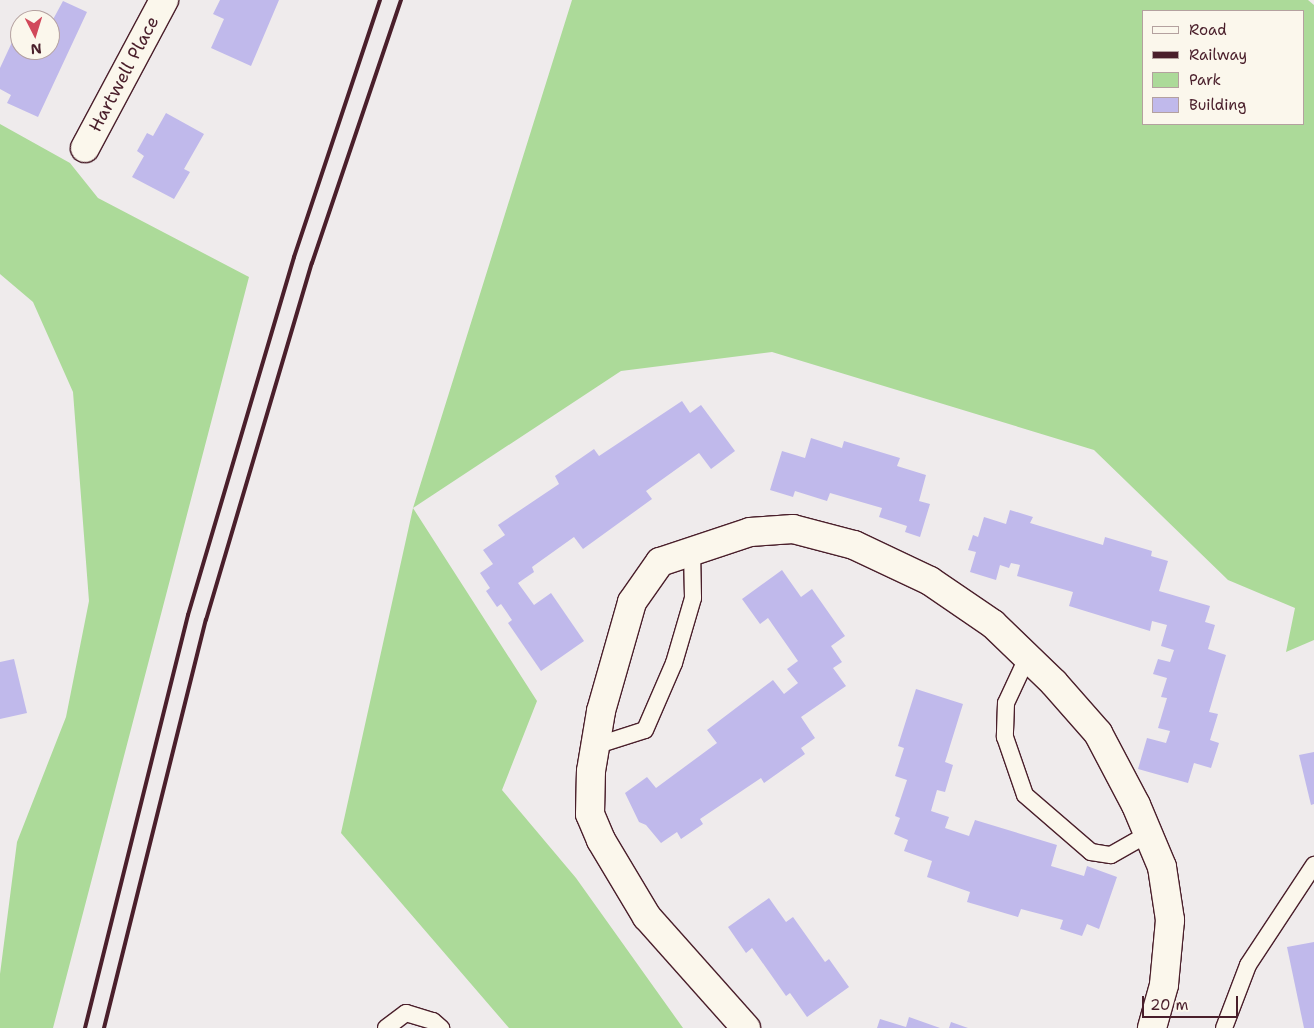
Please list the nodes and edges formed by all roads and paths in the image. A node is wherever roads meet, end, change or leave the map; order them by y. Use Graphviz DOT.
graph roads {
  1 [pos="164,0"];
  2 [pos="85,148"];
  3 [pos="692,552"];
  4 [pos="1027,658"];
  5 [pos="595,746"];
  6 [pos="1148,834"];
  7 [pos="1314,865"];
  8 [pos="386,1028"];
  9 [pos="441,1028"];
  10 [pos="746,1028"];
  11 [pos="1152,1028"];
  12 [pos="1224,1028"];
  1 -- 2 [label="street, Hartwell Place"];
  3 -- 4 [label="street"];
  3 -- 5 [label="street"];
  3 -- 5 [label="lane"];
  4 -- 6 [label="street"];
  4 -- 6 [label="lane"];
  5 -- 10 [label="street"];
  6 -- 11 [label="street"];
  7 -- 12 [label="lane"];
  8 -- 9 [label="lane"];
}
